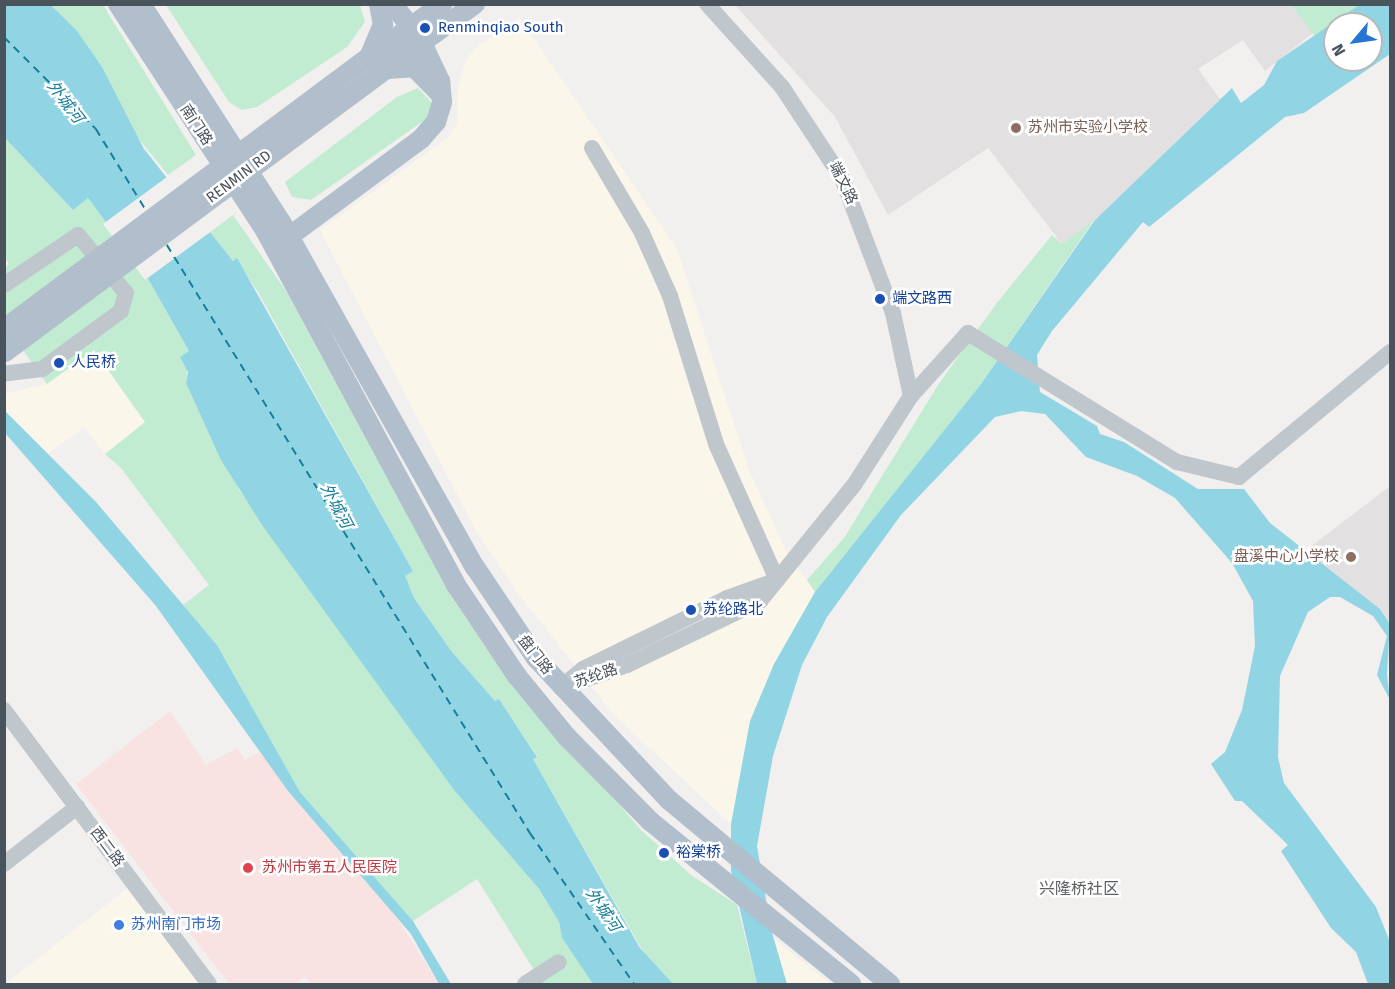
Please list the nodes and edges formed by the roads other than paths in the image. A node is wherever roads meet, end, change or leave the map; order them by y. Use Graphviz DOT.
graph roads {
  1 [pos="118,4"];
  2 [pos="141,4"];
  3 [pos="379,4"];
  4 [pos="392,4"];
  5 [pos="442,4"];
  6 [pos="475,4"];
  7 [pos="707,4"];
  8 [pos="417,35"];
  9 [pos="375,65"];
  10 [pos="442,102"];
  11 [pos="592,148"];
  12 [pos="282,242"];
  13 [pos="5,283"];
  14 [pos="4,329"];
  15 [pos="5,352"];
  16 [pos="1390,352"];
  17 [pos="4,374"];
  18 [pos="911,396"];
  19 [pos="777,580"];
  20 [pos="561,688"];
  21 [pos="540,706"];
  22 [pos="8,722"];
  23 [pos="77,807"];
  24 [pos="4,864"];
  25 [pos="559,962"];
  26 [pos="209,984"];
  27 [pos="525,984"];
  28 [pos="850,984"];
  29 [pos="890,984"];
  1 -- 12 [label="main road, 南门路"];
  2 -- 12 [label="main road, 南门路"];
  3 -- 9 [label="main road"];
  4 -- 8 [label="main road"];
  5 -- 8 [label="main road, RENMIN RD"];
  6 -- 8 [label="main road, RENMIN RD"];
  7 -- 18 [label="street, 端文路"];
  8 -- 9 [label="main road, RENMIN RD"];
  8 -- 10 [label="main road"];
  9 -- 10 [label="main road"];
  9 -- 14 [label="main road, RENMIN RD, bridge"];
  9 -- 15 [label="main road, RENMIN RD, bridge"];
  10 -- 12 [label="main road"];
  11 -- 19 [label="street"];
  12 -- 20 [label="main road, 盘门路"];
  12 -- 21 [label="main road, 盘门路"];
  13 -- 17 [label="street"];
  16 -- 18 [label="street"];
  18 -- 19 [label="street"];
  19 -- 20 [label="street, 苏纶路"];
  20 -- 21 [label="main road"];
  20 -- 29 [label="main road, 盘门路"];
  21 -- 28 [label="main road, 盘门路"];
  22 -- 23 [label="street, 西二路"];
  23 -- 24 [label="street"];
  23 -- 26 [label="street, 西二路"];
  25 -- 27 [label="street"];
}
